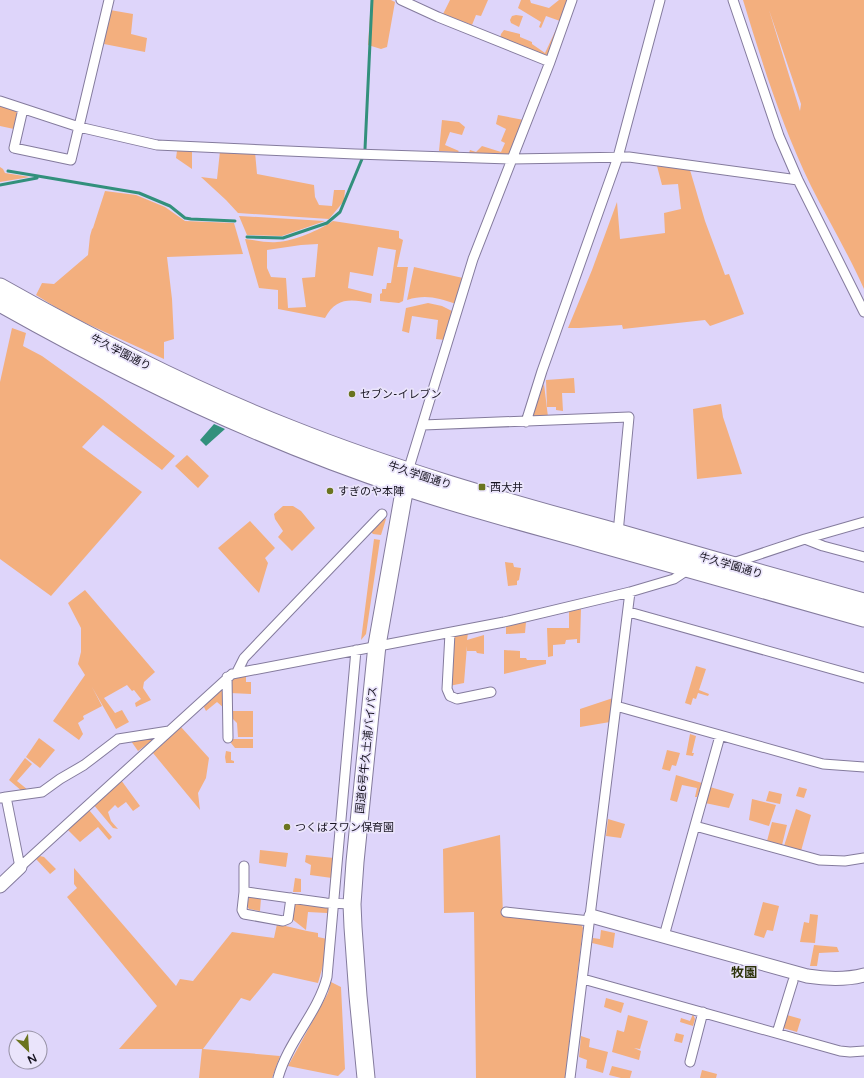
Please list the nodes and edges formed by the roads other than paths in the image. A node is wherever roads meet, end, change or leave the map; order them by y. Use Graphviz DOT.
graph roads {
  1 [pos="109,0"];
  2 [pos="401,0"];
  3 [pos="572,0"];
  4 [pos="660,0"];
  5 [pos="733,0"];
  6 [pos="550,62"];
  7 [pos="0,101"];
  8 [pos="22,109"];
  9 [pos="79,128"];
  10 [pos="618,158"];
  11 [pos="512,159"];
  12 [pos="798,180"];
  13 [pos="0,286"];
  14 [pos="0,303"];
  15 [pos="864,312"];
  16 [pos="526,422"];
  17 [pos="422,425"];
  18 [pos="406,479"];
  19 [pos="382,514"];
  20 [pos="864,522"];
  21 [pos="618,533"];
  22 [pos="805,539"];
  23 [pos="864,557"];
  24 [pos="730,565"];
  25 [pos="689,569"];
  26 [pos="630,592"];
  27 [pos="864,602"];
  28 [pos="629,612"];
  29 [pos="864,618"];
  30 [pos="450,633"];
  31 [pos="377,645"];
  32 [pos="356,650"];
  33 [pos="237,672"];
  34 [pos="227,677"];
  35 [pos="864,678"];
  36 [pos="491,692"];
  37 [pos="616,706"];
  38 [pos="169,731"];
  39 [pos="720,736"];
  40 [pos="228,738"];
  41 [pos="864,767"];
  42 [pos="3,797"];
  43 [pos="695,826"];
  44 [pos="864,858"];
  45 [pos="244,866"];
  46 [pos="20,867"];
  47 [pos="0,886"];
  48 [pos="244,892"];
  49 [pos="291,898"];
  50 [pos="334,903"];
  51 [pos="352,904"];
  52 [pos="506,912"];
  53 [pos="590,918"];
  54 [pos="664,936"];
  55 [pos="864,975"];
  56 [pos="583,979"];
  57 [pos="793,981"];
  58 [pos="703,1012"];
  59 [pos="777,1033"];
  60 [pos="864,1051"];
  61 [pos="690,1062"];
  62 [pos="278,1078"];
  63 [pos="366,1078"];
  64 [pos="570,1078"];
  1 -- 9 [label="street"];
  2 -- 6 [label="street"];
  3 -- 6 [label="street"];
  4 -- 10 [label="street"];
  5 -- 12 [label="street"];
  6 -- 11 [label="street"];
  7 -- 8 [label="street"];
  8 -- 9 [label="street"];
  8 -- 9 [label="street"];
  9 -- 11 [label="street"];
  10 -- 11 [label="street"];
  10 -- 12 [label="street"];
  10 -- 16 [label="street"];
  11 -- 17 [label="street"];
  12 -- 15 [label="street"];
  13 -- 18 [label="highway, 牛久学園通り"];
  14 -- 18 [label="highway, 牛久学園通り"];
  16 -- 17 [label="street"];
  16 -- 21 [label="street"];
  17 -- 18 [label="street"];
  18 -- 21 [label="highway, 牛久学園通り"];
  18 -- 25 [label="highway, 牛久学園通り"];
  18 -- 31 [label="highway, 国道6号牛久土浦バイパス"];
  19 -- 33 [label="street"];
  20 -- 22 [label="street"];
  21 -- 24 [label="highway, 牛久学園通り"];
  22 -- 23 [label="street"];
  22 -- 24 [label="street"];
  24 -- 27 [label="highway, 牛久学園通り"];
  25 -- 26 [label="street"];
  25 -- 29 [label="highway, 牛久学園通り"];
  26 -- 28 [label="street"];
  26 -- 30 [label="street"];
  28 -- 35 [label="street"];
  28 -- 37 [label="street"];
  30 -- 31 [label="street"];
  30 -- 36 [label="street"];
  31 -- 32 [label="street"];
  31 -- 51 [label="highway, 国道6号牛久土浦バイパス"];
  32 -- 33 [label="street"];
  32 -- 50 [label="street"];
  33 -- 34 [label="street"];
  34 -- 38 [label="street"];
  34 -- 40 [label="street"];
  37 -- 39 [label="street"];
  37 -- 53 [label="street"];
  38 -- 42 [label="street"];
  38 -- 46 [label="street"];
  39 -- 41 [label="street"];
  39 -- 43 [label="street"];
  42 -- 46 [label="street"];
  43 -- 44 [label="street"];
  43 -- 54 [label="street"];
  45 -- 48 [label="street"];
  46 -- 47 [label="street"];
  48 -- 49 [label="street"];
  48 -- 49 [label="street"];
  49 -- 50 [label="street"];
  50 -- 51 [label="street"];
  50 -- 62 [label="street"];
  51 -- 63 [label="highway, 国道6号牛久土浦バイパス"];
  52 -- 53 [label="street"];
  53 -- 54 [label="street"];
  53 -- 56 [label="street"];
  54 -- 55 [label="street"];
  56 -- 58 [label="street"];
  56 -- 64 [label="street"];
  57 -- 59 [label="street"];
  58 -- 59 [label="street"];
  58 -- 61 [label="street"];
  59 -- 60 [label="street"];
}
